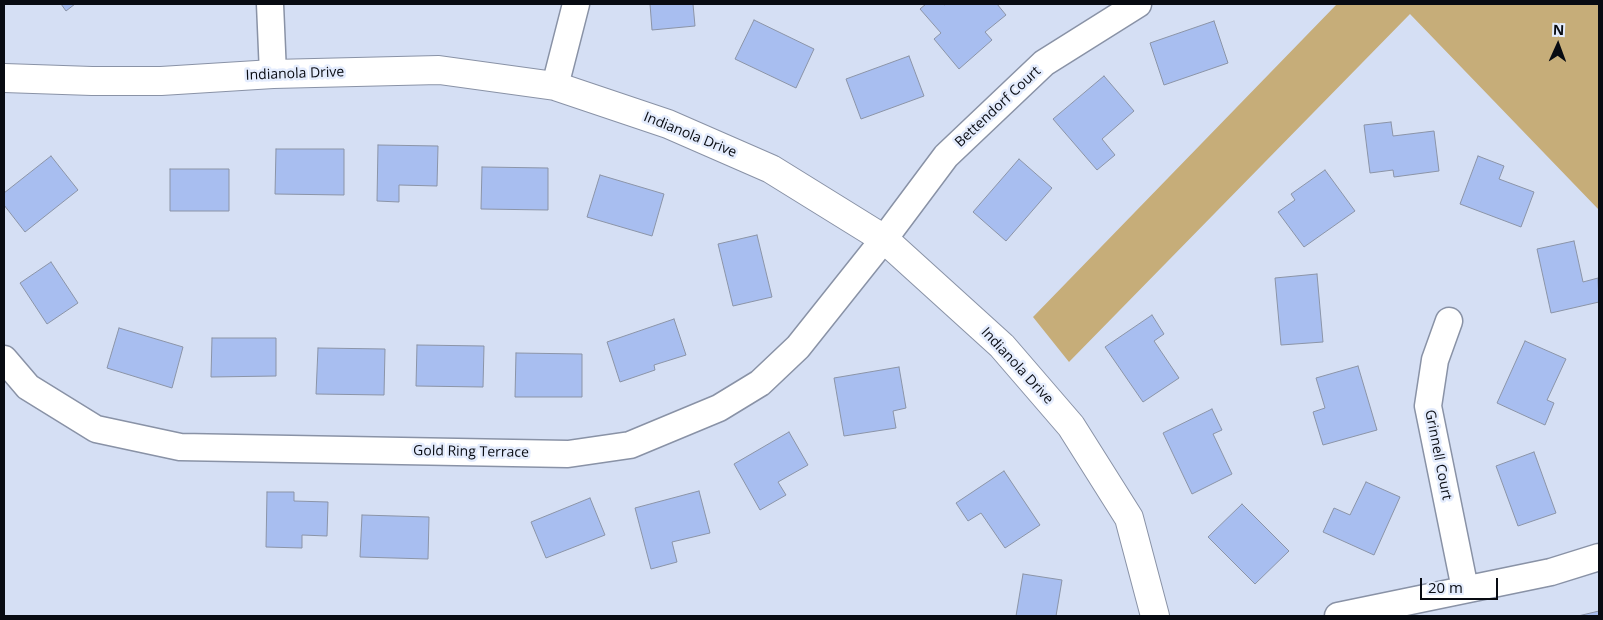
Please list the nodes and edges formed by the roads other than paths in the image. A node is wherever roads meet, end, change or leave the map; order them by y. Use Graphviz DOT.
graph roads {
  1 [pos="270,4"];
  2 [pos="576,4"];
  3 [pos="1138,4"];
  4 [pos="273,74"];
  5 [pos="4,78"];
  6 [pos="555,86"];
  7 [pos="884,239"];
  8 [pos="1449,322"];
  9 [pos="4,359"];
  10 [pos="1599,557"];
  11 [pos="1465,589"];
  12 [pos="1155,616"];
  13 [pos="1338,616"];
  1 -- 4 [label="street"];
  2 -- 6 [label="street"];
  3 -- 7 [label="street, Bettendorf Court"];
  4 -- 5 [label="street, Indianola Drive"];
  4 -- 6 [label="street, Indianola Drive"];
  6 -- 7 [label="street, Indianola Drive"];
  7 -- 9 [label="street, Gold Ring Terrace"];
  7 -- 12 [label="street, Indianola Drive"];
  8 -- 11 [label="street, Grinnell Court"];
  10 -- 11 [label="street"];
  11 -- 13 [label="street"];
}
